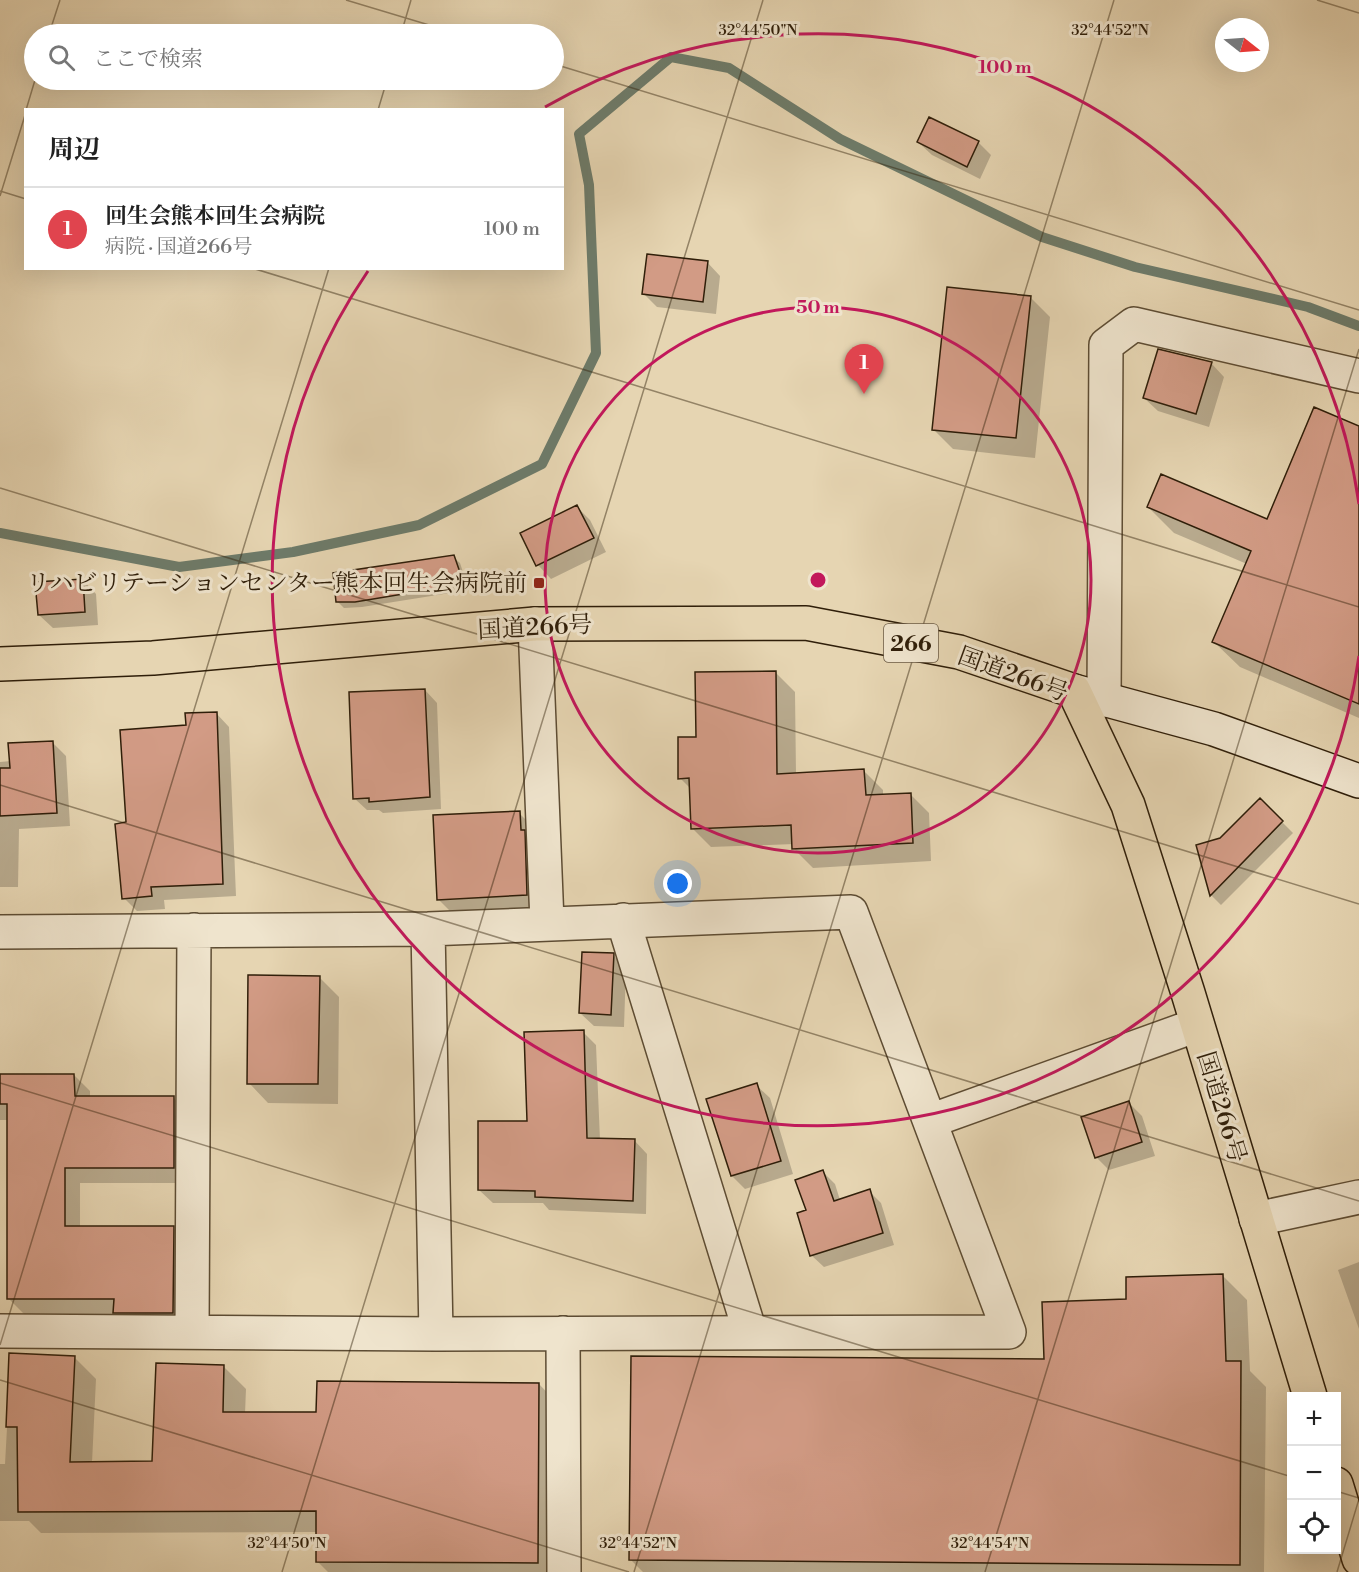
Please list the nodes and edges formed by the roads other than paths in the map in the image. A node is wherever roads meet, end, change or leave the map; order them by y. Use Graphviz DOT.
graph roads {
  1 [pos="1359,376"];
  2 [pos="535,624"];
  3 [pos="0,664"];
  4 [pos="1089,696"];
  5 [pos="1359,782"];
  6 [pos="623,920"];
  7 [pos="547,922"];
  8 [pos="428,928"];
  9 [pos="194,930"];
  10 [pos="0,932"];
  11 [pos="1197,1025"];
  12 [pos="930,1121"];
  13 [pos="1359,1197"];
  14 [pos="1256,1219"];
  15 [pos="0,1331"];
  16 [pos="192,1332"];
  17 [pos="750,1332"];
  18 [pos="563,1333"];
  19 [pos="436,1334"];
  20 [pos="1309,1392"];
  21 [pos="1341,1500"];
  22 [pos="1359,1559"];
  23 [pos="564,1572"];
  1 -- 4 [label="street"];
  2 -- 3 [label="highway, 国道266号 / 266"];
  2 -- 4 [label="highway, 国道266号 / 266"];
  2 -- 7 [label="street"];
  4 -- 5 [label="street"];
  4 -- 11 [label="highway, 国道266号"];
  6 -- 7 [label="street"];
  6 -- 12 [label="street"];
  6 -- 17 [label="street"];
  7 -- 8 [label="street"];
  8 -- 9 [label="street"];
  8 -- 19 [label="street"];
  9 -- 10 [label="street"];
  9 -- 16 [label="street"];
  11 -- 12 [label="street"];
  11 -- 14 [label="highway, 国道266号"];
  12 -- 17 [label="street"];
  13 -- 14 [label="street"];
  14 -- 20 [label="highway, 国道266号"];
  15 -- 16 [label="street"];
  16 -- 19 [label="street"];
  17 -- 18 [label="street"];
  18 -- 19 [label="street"];
  18 -- 23 [label="street"];
  21 -- 22 [label="highway"];
}
